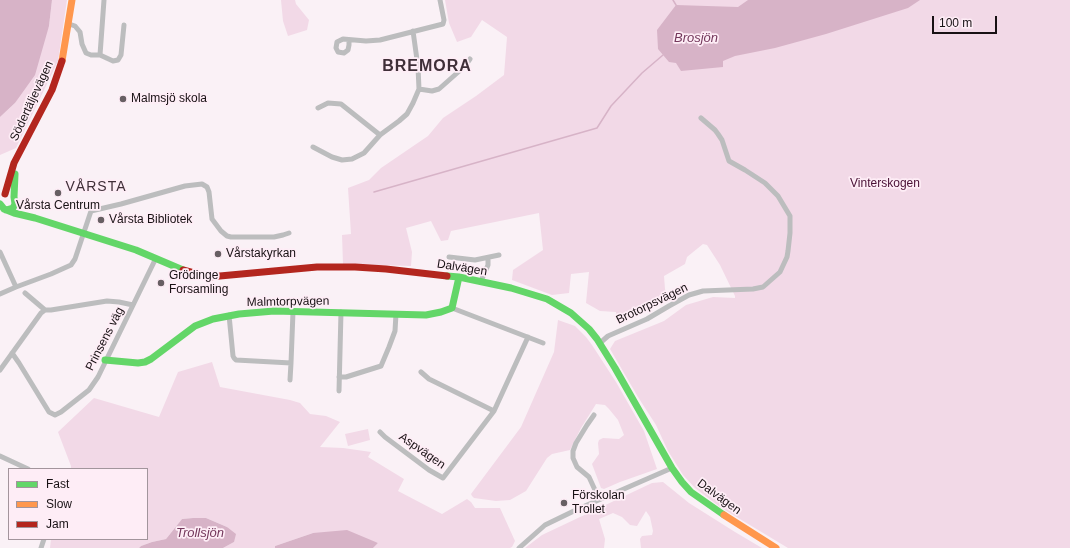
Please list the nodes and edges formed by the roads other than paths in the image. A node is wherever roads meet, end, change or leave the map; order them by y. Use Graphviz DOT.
graph roads {
  1 [pos="72,0"];
  2 [pos="104,0"];
  3 [pos="440,0"];
  4 [pos="69,24"];
  5 [pos="124,25"];
  6 [pos="413,31"];
  7 [pos="349,40"];
  8 [pos="100,55"];
  9 [pos="470,59"];
  10 [pos="419,89"];
  11 [pos="318,108"];
  12 [pos="701,118"];
  13 [pos="380,135"];
  14 [pos="313,147"];
  15 [pos="14,163"];
  16 [pos="3,197"];
  17 [pos="15,200"];
  18 [pos="2,208"];
  19 [pos="35,218"];
  20 [pos="289,233"];
  21 [pos="83,234"];
  22 [pos="0,252"];
  23 [pos="499,255"];
  24 [pos="449,257"];
  25 [pos="156,258"];
  26 [pos="488,258"];
  27 [pos="459,277"];
  28 [pos="481,282"];
  29 [pos="16,287"];
  30 [pos="25,293"];
  31 [pos="0,294"];
  32 [pos="133,305"];
  33 [pos="452,308"];
  34 [pos="46,310"];
  35 [pos="293,312"];
  36 [pos="341,312"];
  37 [pos="396,314"];
  38 [pos="229,315"];
  39 [pos="528,337"];
  40 [pos="543,343"];
  41 [pos="600,344"];
  42 [pos="12,353"];
  43 [pos="105,360"];
  44 [pos="290,362"];
  45 [pos="0,370"];
  46 [pos="421,372"];
  47 [pos="339,377"];
  48 [pos="290,380"];
  49 [pos="339,391"];
  50 [pos="494,410"];
  51 [pos="594,416"];
  52 [pos="380,432"];
  53 [pos="0,456"];
  54 [pos="26,468"];
  55 [pos="672,468"];
  56 [pos="600,499"];
  57 [pos="519,548"];
  58 [pos="776,548"];
  1 -- 4 [label="main road, Södertäljevägen"];
  2 -- 8 [label="street"];
  3 -- 6 [label="street"];
  4 -- 8 [label="street"];
  4 -- 15 [label="main road, Södertäljevägen"];
  5 -- 8 [label="street"];
  6 -- 7 [label="street"];
  6 -- 10 [label="street"];
  9 -- 10 [label="street"];
  10 -- 13 [label="street"];
  11 -- 13 [label="street"];
  12 -- 41 [label="street, Brotorpsvägen"];
  13 -- 14 [label="street"];
  15 -- 16 [label="main road, Södertäljevägen"];
  15 -- 17 [label="main road, Södertäljevägen"];
  16 -- 17 [label="main road, Dalvägen"];
  17 -- 18 [label="main road"];
  17 -- 19 [label="main road, Dalvägen"];
  18 -- 19 [label="main road, Dalvägen"];
  19 -- 21 [label="main road, Dalvägen"];
  20 -- 21 [label="street"];
  21 -- 25 [label="main road, Dalvägen"];
  21 -- 29 [label="street"];
  22 -- 29 [label="street"];
  23 -- 26 [label="street"];
  24 -- 26 [label="street"];
  25 -- 27 [label="main road, Dalvägen"];
  25 -- 32 [label="street, Prinsens väg"];
  26 -- 28 [label="street"];
  27 -- 28 [label="main road, Dalvägen"];
  27 -- 33 [label="main road"];
  28 -- 41 [label="main road, Dalvägen"];
  29 -- 31 [label="street"];
  30 -- 34 [label="street"];
  32 -- 34 [label="street"];
  32 -- 43 [label="street, Prinsens väg"];
  33 -- 37 [label="main road, Malmtorpvägen"];
  33 -- 39 [label="street"];
  34 -- 42 [label="street"];
  35 -- 36 [label="main road, Malmtorpvägen"];
  35 -- 38 [label="main road, Malmtorpvägen"];
  35 -- 44 [label="street"];
  36 -- 37 [label="main road, Malmtorpvägen"];
  36 -- 47 [label="street"];
  37 -- 47 [label="street"];
  38 -- 43 [label="main road, Malmtorpvägen"];
  38 -- 44 [label="street"];
  39 -- 40 [label="street"];
  39 -- 50 [label="street, Aspvägen"];
  41 -- 55 [label="main road, Dalvägen"];
  42 -- 43 [label="street, Prinsens väg"];
  42 -- 45 [label="street"];
  44 -- 48 [label="street"];
  46 -- 50 [label="street"];
  47 -- 49 [label="street"];
  50 -- 52 [label="street, Aspvägen"];
  51 -- 56 [label="street"];
  53 -- 54 [label="street"];
  55 -- 56 [label="street"];
  55 -- 58 [label="main road, Dalvägen"];
  56 -- 57 [label="street"];
}
